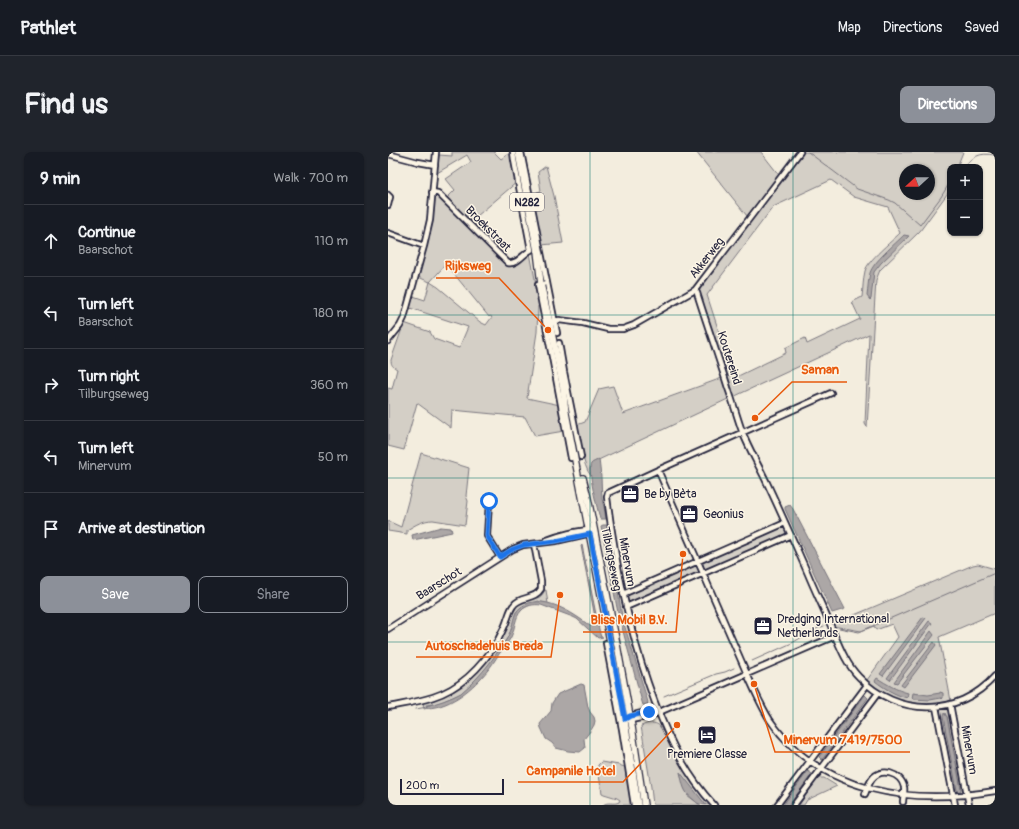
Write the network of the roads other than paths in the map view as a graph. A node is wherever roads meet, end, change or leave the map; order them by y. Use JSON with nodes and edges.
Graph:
{"nodes":[{"id":1,"x":436,"y":152,"type":"edge"},
{"id":2,"x":513,"y":152,"type":"edge"},
{"id":3,"x":518,"y":152,"type":"edge"},
{"id":4,"x":522,"y":152,"type":"edge"},
{"id":5,"x":800,"y":152,"type":"edge"},
{"id":6,"x":388,"y":154,"type":"edge"},
{"id":7,"x":397,"y":154,"type":"edge"},
{"id":8,"x":435,"y":165,"type":"junction"},
{"id":9,"x":432,"y":192,"type":"junction"},
{"id":10,"x":388,"y":195,"type":"edge"},
{"id":11,"x":388,"y":205,"type":"edge"},
{"id":12,"x":388,"y":233,"type":"edge"},
{"id":13,"x":424,"y":246,"type":"junction"},
{"id":14,"x":534,"y":251,"type":"junction"},
{"id":15,"x":543,"y":284,"type":"junction"},
{"id":16,"x":695,"y":290,"type":"junction"},
{"id":17,"x":552,"y":322,"type":"junction"},
{"id":18,"x":557,"y":333,"type":"dead end"},
{"id":19,"x":388,"y":341,"type":"edge"},
{"id":20,"x":559,"y":343,"type":"dead end"},
{"id":21,"x":565,"y":387,"type":"junction"},
{"id":22,"x":831,"y":393,"type":"dead end"},
{"id":23,"x":566,"y":413,"type":"junction"},
{"id":24,"x":743,"y":432,"type":"junction"},
{"id":25,"x":576,"y":459,"type":"junction"},
{"id":26,"x":658,"y":470,"type":"junction"},
{"id":27,"x":489,"y":501,"type":"dead end"},
{"id":28,"x":785,"y":523,"type":"junction"},
{"id":29,"x":591,"y":531,"type":"junction"},
{"id":30,"x":791,"y":535,"type":"junction"},
{"id":31,"x":534,"y":544,"type":"junction"},
{"id":32,"x":500,"y":557,"type":"junction"},
{"id":33,"x":698,"y":561,"type":"junction"},
{"id":34,"x":703,"y":574,"type":"junction"},
{"id":35,"x":623,"y":594,"type":"junction"},
{"id":36,"x":626,"y":607,"type":"junction"},
{"id":37,"x":388,"y":629,"type":"edge"},
{"id":38,"x":835,"y":636,"type":"junction"},
{"id":39,"x":606,"y":643,"type":"dead end"},
{"id":40,"x":747,"y":674,"type":"junction"},
{"id":41,"x":995,"y":676,"type":"edge"},
{"id":42,"x":867,"y":685,"type":"junction"},
{"id":43,"x":878,"y":693,"type":"junction"},
{"id":44,"x":950,"y":704,"type":"junction"},
{"id":45,"x":388,"y":707,"type":"edge"},
{"id":46,"x":936,"y":707,"type":"junction"},
{"id":47,"x":659,"y":712,"type":"junction"},
{"id":48,"x":629,"y":718,"type":"junction"},
{"id":49,"x":809,"y":762,"type":"junction"},
{"id":50,"x":820,"y":771,"type":"junction"},
{"id":51,"x":846,"y":786,"type":"dead end"},
{"id":52,"x":995,"y":791,"type":"edge"},
{"id":53,"x":860,"y":792,"type":"dead end"},
{"id":54,"x":866,"y":794,"type":"junction"},
{"id":55,"x":873,"y":796,"type":"dead end"},
{"id":56,"x":968,"y":799,"type":"junction"},
{"id":57,"x":895,"y":801,"type":"dead end"},
{"id":58,"x":903,"y":802,"type":"junction"},
{"id":59,"x":910,"y":803,"type":"dead end"},
{"id":60,"x":946,"y":803,"type":"dead end"},
{"id":61,"x":954,"y":803,"type":"edge"},
{"id":62,"x":634,"y":805,"type":"edge"},
{"id":63,"x":638,"y":805,"type":"edge"},
{"id":64,"x":644,"y":805,"type":"edge"},
{"id":65,"x":714,"y":805,"type":"edge"},
{"id":66,"x":777,"y":805,"type":"edge"},
{"id":67,"x":794,"y":805,"type":"edge"},
{"id":68,"x":969,"y":805,"type":"edge"}],
"edges":[{"from":1,"to":8,"type":"street"},
{"from":2,"to":14,"type":"street"},
{"from":3,"to":14,"type":"main road","number":"N282"},
{"from":4,"to":17,"type":"street"},
{"from":5,"to":16,"type":"street","name":"Akkerweg"},
{"from":6,"to":7,"type":"street"},
{"from":7,"to":8,"type":"street"},
{"from":8,"to":9,"type":"street"},
{"from":9,"to":13,"type":"street"},
{"from":9,"to":14,"type":"street","name":"Broekstraat"},
{"from":10,"to":11,"type":"street"},
{"from":12,"to":13,"type":"street"},
{"from":13,"to":19,"type":"street"},
{"from":14,"to":15,"type":"main road","number":"N282"},
{"from":15,"to":17,"type":"main road","number":"N282"},
{"from":15,"to":23,"type":"street"},
{"from":16,"to":17,"type":"street","name":"Akkerweg"},
{"from":16,"to":24,"type":"street","name":"Koutereind"},
{"from":17,"to":18,"type":"street"},
{"from":17,"to":21,"type":"main road","number":"N282"},
{"from":20,"to":21,"type":"street"},
{"from":21,"to":23,"type":"main road","number":"N282"},
{"from":21,"to":25,"type":"street"},
{"from":22,"to":24,"type":"street","name":"Minervum"},
{"from":23,"to":25,"type":"main road","number":"N282"},
{"from":24,"to":26,"type":"street","name":"Minervum"},
{"from":24,"to":28,"type":"street"},
{"from":25,"to":29,"type":"main road","name":"Tilburgseweg","number":"N282"},
{"from":26,"to":33,"type":"street"},
{"from":26,"to":35,"type":"street","name":"Minervum"},
{"from":27,"to":32,"type":"street"},
{"from":28,"to":30,"type":"street"},
{"from":28,"to":33,"type":"street","name":"Minervum"},
{"from":29,"to":31,"type":"street","name":"Baarschot"},
{"from":29,"to":48,"type":"main road","name":"Tilburgseweg","number":"N282"},
{"from":30,"to":34,"type":"street","name":"Minervum"},
{"from":30,"to":38,"type":"street"},
{"from":31,"to":32,"type":"street","name":"Baarschot"},
{"from":31,"to":45,"type":"street"},
{"from":32,"to":37,"type":"street","name":"Baarschot"},
{"from":33,"to":34,"type":"street"},
{"from":33,"to":35,"type":"street","name":"Minervum"},
{"from":34,"to":36,"type":"street","name":"Minervum"},
{"from":34,"to":40,"type":"street"},
{"from":35,"to":36,"type":"street","name":"Minervum"},
{"from":36,"to":47,"type":"street","name":"Minervum"},
{"from":38,"to":40,"type":"street"},
{"from":38,"to":42,"type":"street"},
{"from":39,"to":62,"type":"street"},
{"from":40,"to":47,"type":"street"},
{"from":40,"to":49,"type":"street"},
{"from":41,"to":44,"type":"street"},
{"from":42,"to":43,"type":"street"},
{"from":42,"to":49,"type":"street"},
{"from":43,"to":46,"type":"street"},
{"from":43,"to":50,"type":"street"},
{"from":44,"to":46,"type":"street"},
{"from":44,"to":56,"type":"street","name":"Minervum"},
{"from":46,"to":61,"type":"street","name":"Minervum"},
{"from":47,"to":48,"type":"street"},
{"from":47,"to":65,"type":"street","name":"Minervum"},
{"from":48,"to":63,"type":"main road","name":"Tilburgseweg","number":"N282"},
{"from":48,"to":64,"type":"main road","name":"Tilburgseweg","number":"N282"},
{"from":49,"to":50,"type":"street"},
{"from":49,"to":66,"type":"street"},
{"from":50,"to":51,"type":"street"},
{"from":50,"to":67,"type":"street"},
{"from":52,"to":56,"type":"street"},
{"from":53,"to":54,"type":"street"},
{"from":54,"to":55,"type":"street"},
{"from":54,"to":58,"type":"street"},
{"from":56,"to":61,"type":"street"},
{"from":56,"to":68,"type":"street","name":"Minervum"},
{"from":57,"to":58,"type":"street"},
{"from":58,"to":59,"type":"street"},
{"from":60,"to":61,"type":"street"}]}
